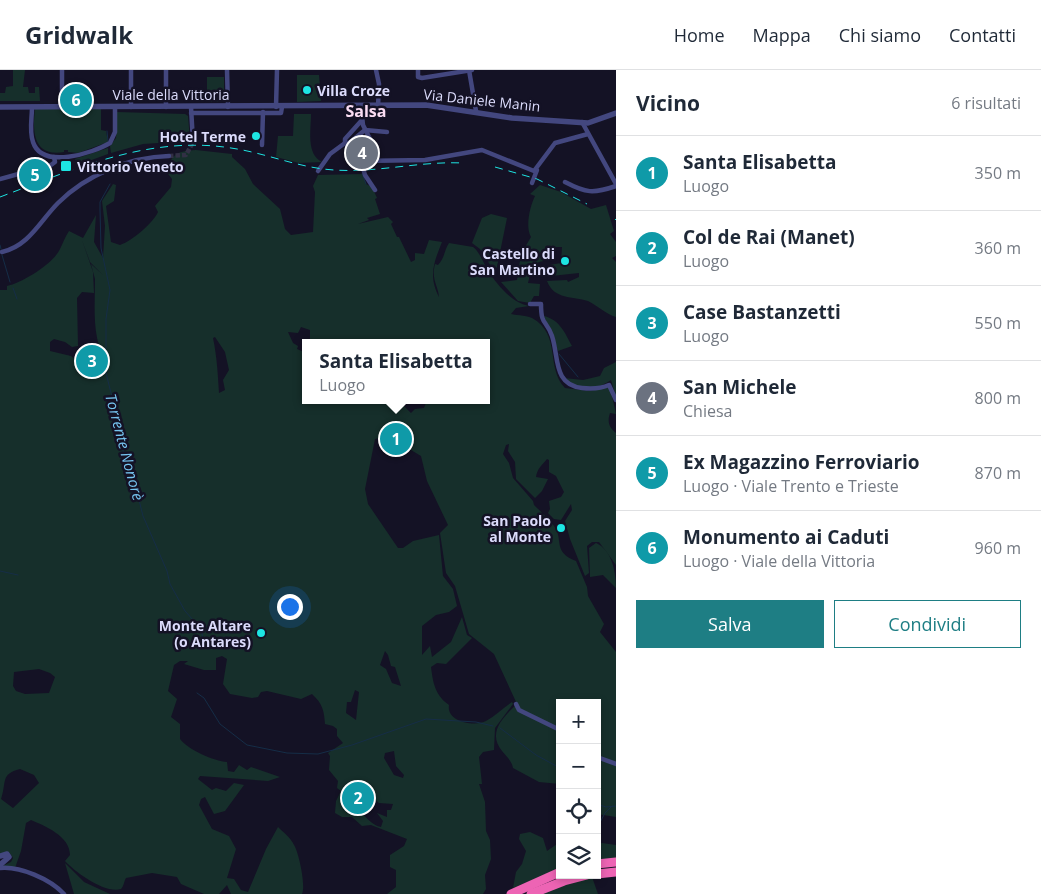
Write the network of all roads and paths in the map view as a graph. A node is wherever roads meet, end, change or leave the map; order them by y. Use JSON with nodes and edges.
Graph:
{"nodes":[{"id":1,"x":62,"y":70,"type":"edge"},
{"id":2,"x":131,"y":70,"type":"edge"},
{"id":3,"x":166,"y":70,"type":"edge"},
{"id":4,"x":227,"y":70,"type":"edge"},
{"id":5,"x":276,"y":70,"type":"edge"},
{"id":6,"x":376,"y":70,"type":"edge"},
{"id":7,"x":418,"y":70,"type":"edge"},
{"id":8,"x":470,"y":70,"type":"edge"},
{"id":9,"x":0,"y":107,"type":"edge"},
{"id":10,"x":32,"y":107,"type":"junction"},
{"id":11,"x":62,"y":107,"type":"junction"},
{"id":12,"x":115,"y":107,"type":"junction"},
{"id":13,"x":131,"y":107,"type":"junction"},
{"id":14,"x":166,"y":107,"type":"junction"},
{"id":15,"x":228,"y":107,"type":"junction"},
{"id":16,"x":361,"y":107,"type":"junction"},
{"id":17,"x":378,"y":107,"type":"junction"},
{"id":18,"x":280,"y":109,"type":"junction"},
{"id":19,"x":191,"y":110,"type":"junction"},
{"id":20,"x":263,"y":110,"type":"junction"},
{"id":21,"x":476,"y":111,"type":"junction"},
{"id":22,"x":616,"y":113,"type":"edge"},
{"id":23,"x":362,"y":120,"type":"junction"},
{"id":24,"x":582,"y":122,"type":"junction"},
{"id":25,"x":365,"y":130,"type":"junction"},
{"id":26,"x":387,"y":132,"type":"dead end"},
{"id":27,"x":588,"y":134,"type":"junction"},
{"id":28,"x":193,"y":142,"type":"dead end"},
{"id":29,"x":345,"y":143,"type":"junction"},
{"id":30,"x":262,"y":145,"type":"dead end"},
{"id":31,"x":168,"y":156,"type":"tunnel mouth"},
{"id":32,"x":54,"y":157,"type":"junction"},
{"id":33,"x":371,"y":159,"type":"junction"},
{"id":34,"x":539,"y":164,"type":"junction"},
{"id":35,"x":318,"y":171,"type":"dead end"},
{"id":36,"x":0,"y":179,"type":"edge"},
{"id":37,"x":565,"y":182,"type":"dead end"},
{"id":38,"x":532,"y":183,"type":"dead end"},
{"id":39,"x":616,"y":185,"type":"edge"},
{"id":40,"x":375,"y":190,"type":"dead end"},
{"id":41,"x":2,"y":252,"type":"dead end"},
{"id":42,"x":530,"y":304,"type":"dead end"},
{"id":43,"x":616,"y":400,"type":"edge"},
{"id":44,"x":516,"y":704,"type":"dead end"},
{"id":45,"x":556,"y":728,"type":"edge"},
{"id":46,"x":601,"y":758,"type":"edge"},
{"id":47,"x":616,"y":764,"type":"edge"},
{"id":48,"x":0,"y":856,"type":"edge"},
{"id":49,"x":616,"y":862,"type":"edge"},
{"id":50,"x":601,"y":864,"type":"edge"},
{"id":51,"x":0,"y":866,"type":"edge"},
{"id":52,"x":616,"y":872,"type":"edge"},
{"id":53,"x":556,"y":874,"type":"edge"},
{"id":54,"x":601,"y":874,"type":"edge"},
{"id":55,"x":572,"y":879,"type":"edge"},
{"id":56,"x":64,"y":894,"type":"edge"},
{"id":57,"x":511,"y":894,"type":"edge"},
{"id":58,"x":531,"y":894,"type":"edge"}],
"edges":[{"from":1,"to":11,"type":"street"},
{"from":2,"to":13,"type":"street"},
{"from":3,"to":14,"type":"street"},
{"from":4,"to":15,"type":"street"},
{"from":5,"to":18,"type":"street"},
{"from":6,"to":17,"type":"street"},
{"from":7,"to":8,"type":"street"},
{"from":8,"to":21,"type":"street"},
{"from":9,"to":10,"type":"street","name":"Viale della Vittoria"},
{"from":10,"to":11,"type":"street","name":"Viale della Vittoria"},
{"from":10,"to":32,"type":"street"},
{"from":11,"to":12,"type":"street","name":"Viale della Vittoria"},
{"from":12,"to":13,"type":"street","name":"Viale della Vittoria"},
{"from":12,"to":32,"type":"street"},
{"from":13,"to":14,"type":"street","name":"Viale della Vittoria"},
{"from":14,"to":19,"type":"street","name":"Viale della Vittoria"},
{"from":15,"to":19,"type":"street","name":"Viale della Vittoria"},
{"from":15,"to":20,"type":"street","name":"Viale della Vittoria"},
{"from":16,"to":17,"type":"street","name":"Viale della Vittoria"},
{"from":16,"to":18,"type":"street","name":"Viale della Vittoria"},
{"from":16,"to":23,"type":"street"},
{"from":17,"to":21,"type":"street","name":"Via Daniele Manin"},
{"from":18,"to":20,"type":"street","name":"Viale della Vittoria"},
{"from":19,"to":20,"type":"street","name":"Viale della Vittoria"},
{"from":19,"to":28,"type":"street"},
{"from":20,"to":30,"type":"street"},
{"from":21,"to":24,"type":"street","name":"Via Daniele Manin"},
{"from":22,"to":24,"type":"street","name":"Via Daniele Manin"},
{"from":23,"to":25,"type":"street"},
{"from":23,"to":29,"type":"street"},
{"from":24,"to":27,"type":"street"},
{"from":25,"to":26,"type":"street"},
{"from":25,"to":29,"type":"street"},
{"from":25,"to":33,"type":"street"},
{"from":27,"to":34,"type":"street"},
{"from":27,"to":39,"type":"street"},
{"from":29,"to":35,"type":"street"},
{"from":31,"to":41,"type":"street"},
{"from":32,"to":36,"type":"street"},
{"from":33,"to":34,"type":"street"},
{"from":33,"to":40,"type":"street"},
{"from":34,"to":38,"type":"street"},
{"from":37,"to":39,"type":"street"},
{"from":42,"to":43,"type":"street"},
{"from":44,"to":45,"type":"street"},
{"from":46,"to":47,"type":"street"},
{"from":48,"to":51,"type":"street"},
{"from":49,"to":50,"type":"highway"},
{"from":51,"to":56,"type":"street"},
{"from":52,"to":54,"type":"highway"},
{"from":53,"to":57,"type":"highway"},
{"from":55,"to":58,"type":"highway"}]}
